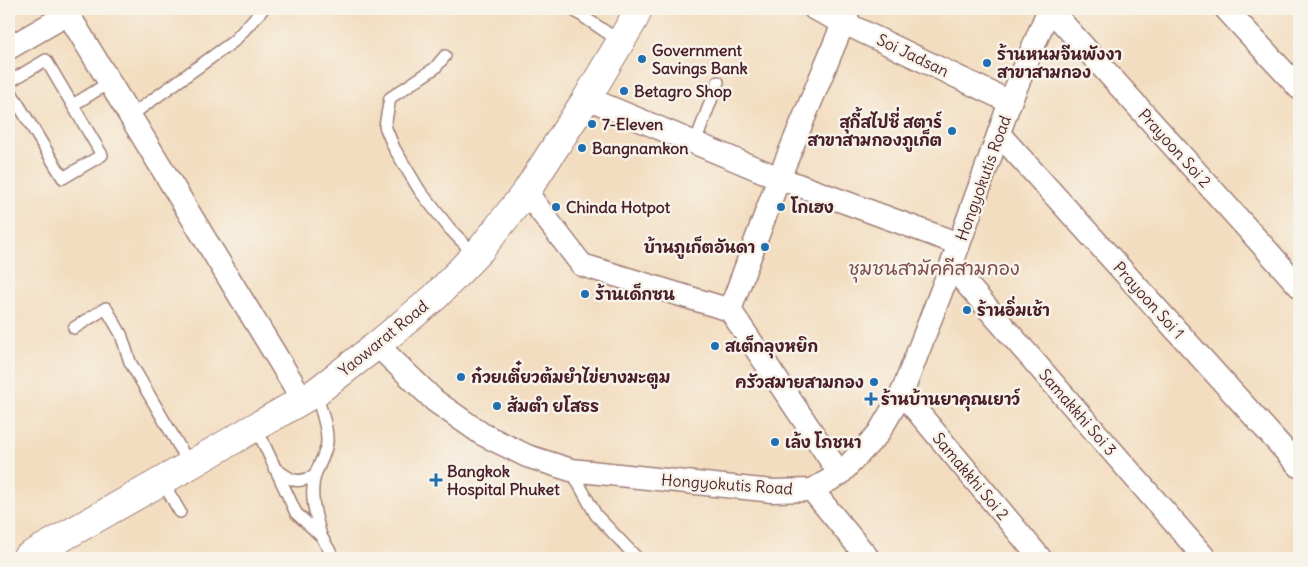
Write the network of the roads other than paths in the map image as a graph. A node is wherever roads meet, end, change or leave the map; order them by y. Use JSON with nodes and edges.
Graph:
{"nodes":[{"id":1,"x":263,"y":9,"type":"edge"},
{"id":2,"x":572,"y":9,"type":"edge"},
{"id":3,"x":638,"y":9,"type":"edge"},
{"id":4,"x":815,"y":9,"type":"edge"},
{"id":5,"x":1050,"y":9,"type":"edge"},
{"id":6,"x":1226,"y":9,"type":"edge"},
{"id":7,"x":67,"y":11,"type":"edge"},
{"id":8,"x":846,"y":15,"type":"edge"},
{"id":9,"x":621,"y":42,"type":"junction"},
{"id":10,"x":9,"y":48,"type":"edge"},
{"id":11,"x":445,"y":56,"type":"dead end"},
{"id":12,"x":9,"y":82,"type":"edge"},
{"id":13,"x":110,"y":82,"type":"junction"},
{"id":14,"x":718,"y":82,"type":"dead end"},
{"id":15,"x":9,"y":88,"type":"edge"},
{"id":16,"x":1299,"y":88,"type":"edge"},
{"id":17,"x":587,"y":98,"type":"junction"},
{"id":18,"x":1010,"y":102,"type":"junction"},
{"id":19,"x":73,"y":105,"type":"junction"},
{"id":20,"x":130,"y":116,"type":"junction"},
{"id":21,"x":999,"y":134,"type":"junction"},
{"id":22,"x":695,"y":143,"type":"junction"},
{"id":23,"x":779,"y":178,"type":"junction"},
{"id":24,"x":526,"y":192,"type":"junction"},
{"id":25,"x":959,"y":244,"type":"junction"},
{"id":26,"x":475,"y":255,"type":"junction"},
{"id":27,"x":951,"y":266,"type":"junction"},
{"id":28,"x":1299,"y":286,"type":"edge"},
{"id":29,"x":730,"y":310,"type":"junction"},
{"id":30,"x":74,"y":328,"type":"dead end"},
{"id":31,"x":377,"y":346,"type":"junction"},
{"id":32,"x":902,"y":394,"type":"junction"},
{"id":33,"x":309,"y":396,"type":"junction"},
{"id":34,"x":256,"y":427,"type":"junction"},
{"id":35,"x":190,"y":465,"type":"junction"},
{"id":36,"x":1299,"y":466,"type":"edge"},
{"id":37,"x":274,"y":468,"type":"junction"},
{"id":38,"x":572,"y":470,"type":"junction"},
{"id":39,"x":840,"y":474,"type":"junction"},
{"id":40,"x":315,"y":476,"type":"junction"},
{"id":41,"x":162,"y":481,"type":"junction"},
{"id":42,"x":812,"y":490,"type":"junction"},
{"id":43,"x":180,"y":512,"type":"dead end"},
{"id":44,"x":844,"y":529,"type":"junction"},
{"id":45,"x":321,"y":536,"type":"junction"},
{"id":46,"x":26,"y":558,"type":"edge"},
{"id":47,"x":334,"y":558,"type":"edge"},
{"id":48,"x":637,"y":558,"type":"edge"},
{"id":49,"x":855,"y":558,"type":"edge"},
{"id":50,"x":868,"y":558,"type":"edge"},
{"id":51,"x":1040,"y":558,"type":"edge"},
{"id":52,"x":1205,"y":558,"type":"edge"}],
"edges":[{"from":1,"to":20,"type":"lane"},
{"from":2,"to":9,"type":"lane"},
{"from":3,"to":9,"type":"main road","name":"Yaowarat Road"},
{"from":4,"to":8,"type":"street","name":"Soi Jadsan"},
{"from":5,"to":18,"type":"street","name":"Hongyokutis Road"},
{"from":5,"to":28,"type":"street","name":"Prayoon Soi 2"},
{"from":6,"to":16,"type":"street"},
{"from":7,"to":10,"type":"street"},
{"from":7,"to":13,"type":"street"},
{"from":8,"to":18,"type":"street","name":"Soi Jadsan"},
{"from":8,"to":23,"type":"street"},
{"from":9,"to":17,"type":"main road","name":"Yaowarat Road"},
{"from":11,"to":26,"type":"lane"},
{"from":12,"to":19,"type":"lane"},
{"from":13,"to":19,"type":"lane"},
{"from":13,"to":20,"type":"street"},
{"from":14,"to":22,"type":"lane"},
{"from":15,"to":19,"type":"lane"},
{"from":17,"to":22,"type":"street"},
{"from":17,"to":24,"type":"main road","name":"Yaowarat Road"},
{"from":18,"to":21,"type":"street","name":"Hongyokutis Road"},
{"from":20,"to":33,"type":"street"},
{"from":21,"to":25,"type":"street","name":"Hongyokutis Road"},
{"from":21,"to":36,"type":"street","name":"Prayoon Soi 1"},
{"from":22,"to":23,"type":"street"},
{"from":23,"to":25,"type":"street"},
{"from":23,"to":29,"type":"street"},
{"from":24,"to":26,"type":"main road","name":"Yaowarat Road"},
{"from":24,"to":29,"type":"street"},
{"from":25,"to":27,"type":"street","name":"Hongyokutis Road"},
{"from":26,"to":31,"type":"main road","name":"Yaowarat Road"},
{"from":27,"to":32,"type":"street","name":"Hongyokutis Road"},
{"from":27,"to":52,"type":"street","name":"Samakkhi Soi 3"},
{"from":29,"to":39,"type":"street"},
{"from":30,"to":35,"type":"lane"},
{"from":31,"to":33,"type":"main road","name":"Yaowarat Road"},
{"from":31,"to":38,"type":"street","name":"Hongyokutis Road"},
{"from":32,"to":39,"type":"street","name":"Hongyokutis Road"},
{"from":32,"to":51,"type":"street","name":"Samakkhi Soi 2"},
{"from":33,"to":34,"type":"main road","name":"Yaowarat Road"},
{"from":33,"to":40,"type":"lane"},
{"from":34,"to":35,"type":"main road","name":"Yaowarat Road"},
{"from":34,"to":37,"type":"lane"},
{"from":35,"to":41,"type":"main road","name":"Yaowarat Road"},
{"from":37,"to":40,"type":"lane"},
{"from":37,"to":45,"type":"lane"},
{"from":38,"to":42,"type":"street","name":"Hongyokutis Road"},
{"from":38,"to":48,"type":"lane"},
{"from":39,"to":42,"type":"street","name":"Hongyokutis Road"},
{"from":40,"to":45,"type":"lane"},
{"from":41,"to":43,"type":"lane"},
{"from":41,"to":46,"type":"main road","name":"Yaowarat Road"},
{"from":42,"to":44,"type":"street"},
{"from":44,"to":49,"type":"street"},
{"from":44,"to":50,"type":"street"},
{"from":45,"to":47,"type":"lane"}]}
